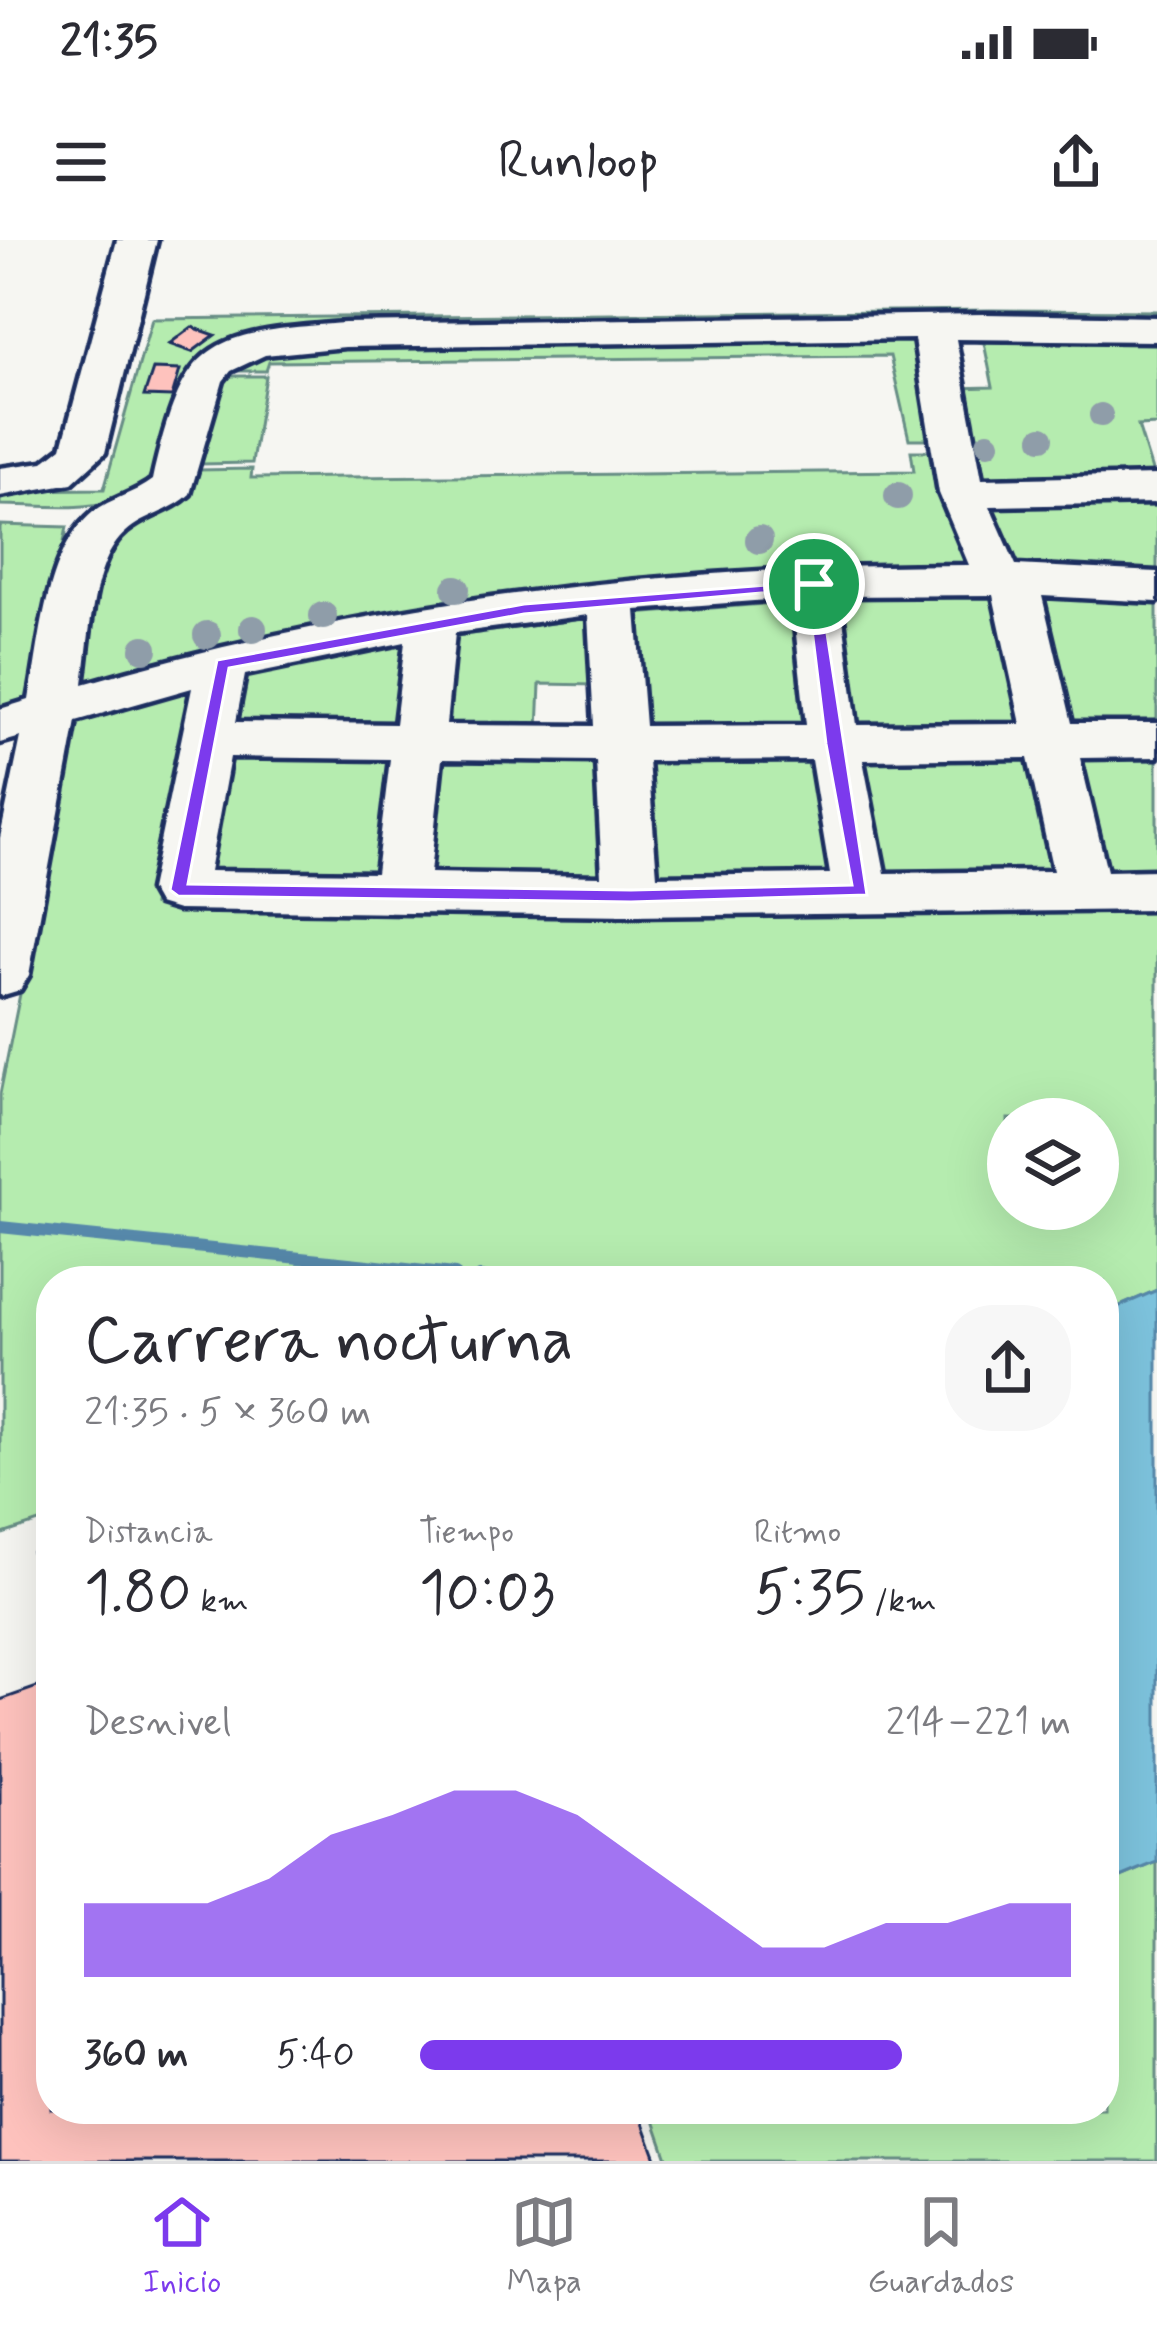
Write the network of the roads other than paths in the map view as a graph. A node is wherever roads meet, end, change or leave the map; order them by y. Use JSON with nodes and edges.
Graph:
{"nodes":[{"id":1,"x":137,"y":240,"type":"edge"},
{"id":2,"x":933,"y":326,"type":"junction"},
{"id":3,"x":1157,"y":329,"type":"edge"},
{"id":4,"x":0,"y":482,"type":"edge"},
{"id":5,"x":1157,"y":490,"type":"edge"},
{"id":6,"x":962,"y":494,"type":"junction"},
{"id":7,"x":0,"y":516,"type":"edge"},
{"id":8,"x":114,"y":518,"type":"junction"},
{"id":9,"x":1006,"y":580,"type":"junction"},
{"id":10,"x":814,"y":584,"type":"junction"},
{"id":11,"x":1157,"y":587,"type":"edge"},
{"id":12,"x":610,"y":600,"type":"junction"},
{"id":13,"x":433,"y":623,"type":"junction"},
{"id":14,"x":222,"y":664,"type":"junction"},
{"id":15,"x":57,"y":708,"type":"junction"},
{"id":16,"x":0,"y":726,"type":"edge"},
{"id":17,"x":210,"y":740,"type":"junction"},
{"id":18,"x":1157,"y":740,"type":"edge"},
{"id":19,"x":415,"y":741,"type":"junction"},
{"id":20,"x":1052,"y":742,"type":"junction"},
{"id":21,"x":621,"y":744,"type":"junction"},
{"id":22,"x":834,"y":744,"type":"junction"},
{"id":23,"x":1084,"y":890,"type":"junction"},
{"id":24,"x":1157,"y":890,"type":"edge"},
{"id":25,"x":400,"y":891,"type":"junction"},
{"id":26,"x":861,"y":891,"type":"junction"},
{"id":27,"x":631,"y":896,"type":"junction"},
{"id":28,"x":0,"y":975,"type":"edge"}],
"edges":[{"from":1,"to":4,"type":"street"},
{"from":2,"to":3,"type":"street"},
{"from":2,"to":6,"type":"street"},
{"from":2,"to":8,"type":"street"},
{"from":5,"to":6,"type":"street"},
{"from":6,"to":9,"type":"street"},
{"from":7,"to":8,"type":"street"},
{"from":8,"to":15,"type":"street"},
{"from":9,"to":10,"type":"street"},
{"from":9,"to":11,"type":"street"},
{"from":9,"to":20,"type":"street"},
{"from":10,"to":12,"type":"street"},
{"from":10,"to":22,"type":"street"},
{"from":12,"to":13,"type":"street"},
{"from":12,"to":21,"type":"street"},
{"from":13,"to":14,"type":"street"},
{"from":13,"to":19,"type":"street"},
{"from":14,"to":15,"type":"street"},
{"from":14,"to":17,"type":"street"},
{"from":15,"to":16,"type":"street"},
{"from":15,"to":28,"type":"street"},
{"from":17,"to":19,"type":"street"},
{"from":17,"to":25,"type":"street"},
{"from":18,"to":20,"type":"street"},
{"from":19,"to":21,"type":"street"},
{"from":19,"to":25,"type":"street"},
{"from":20,"to":22,"type":"street"},
{"from":20,"to":23,"type":"street"},
{"from":21,"to":22,"type":"street"},
{"from":21,"to":27,"type":"street"},
{"from":22,"to":26,"type":"street"},
{"from":23,"to":24,"type":"street"},
{"from":23,"to":26,"type":"street"},
{"from":25,"to":27,"type":"street"},
{"from":26,"to":27,"type":"street"}]}
